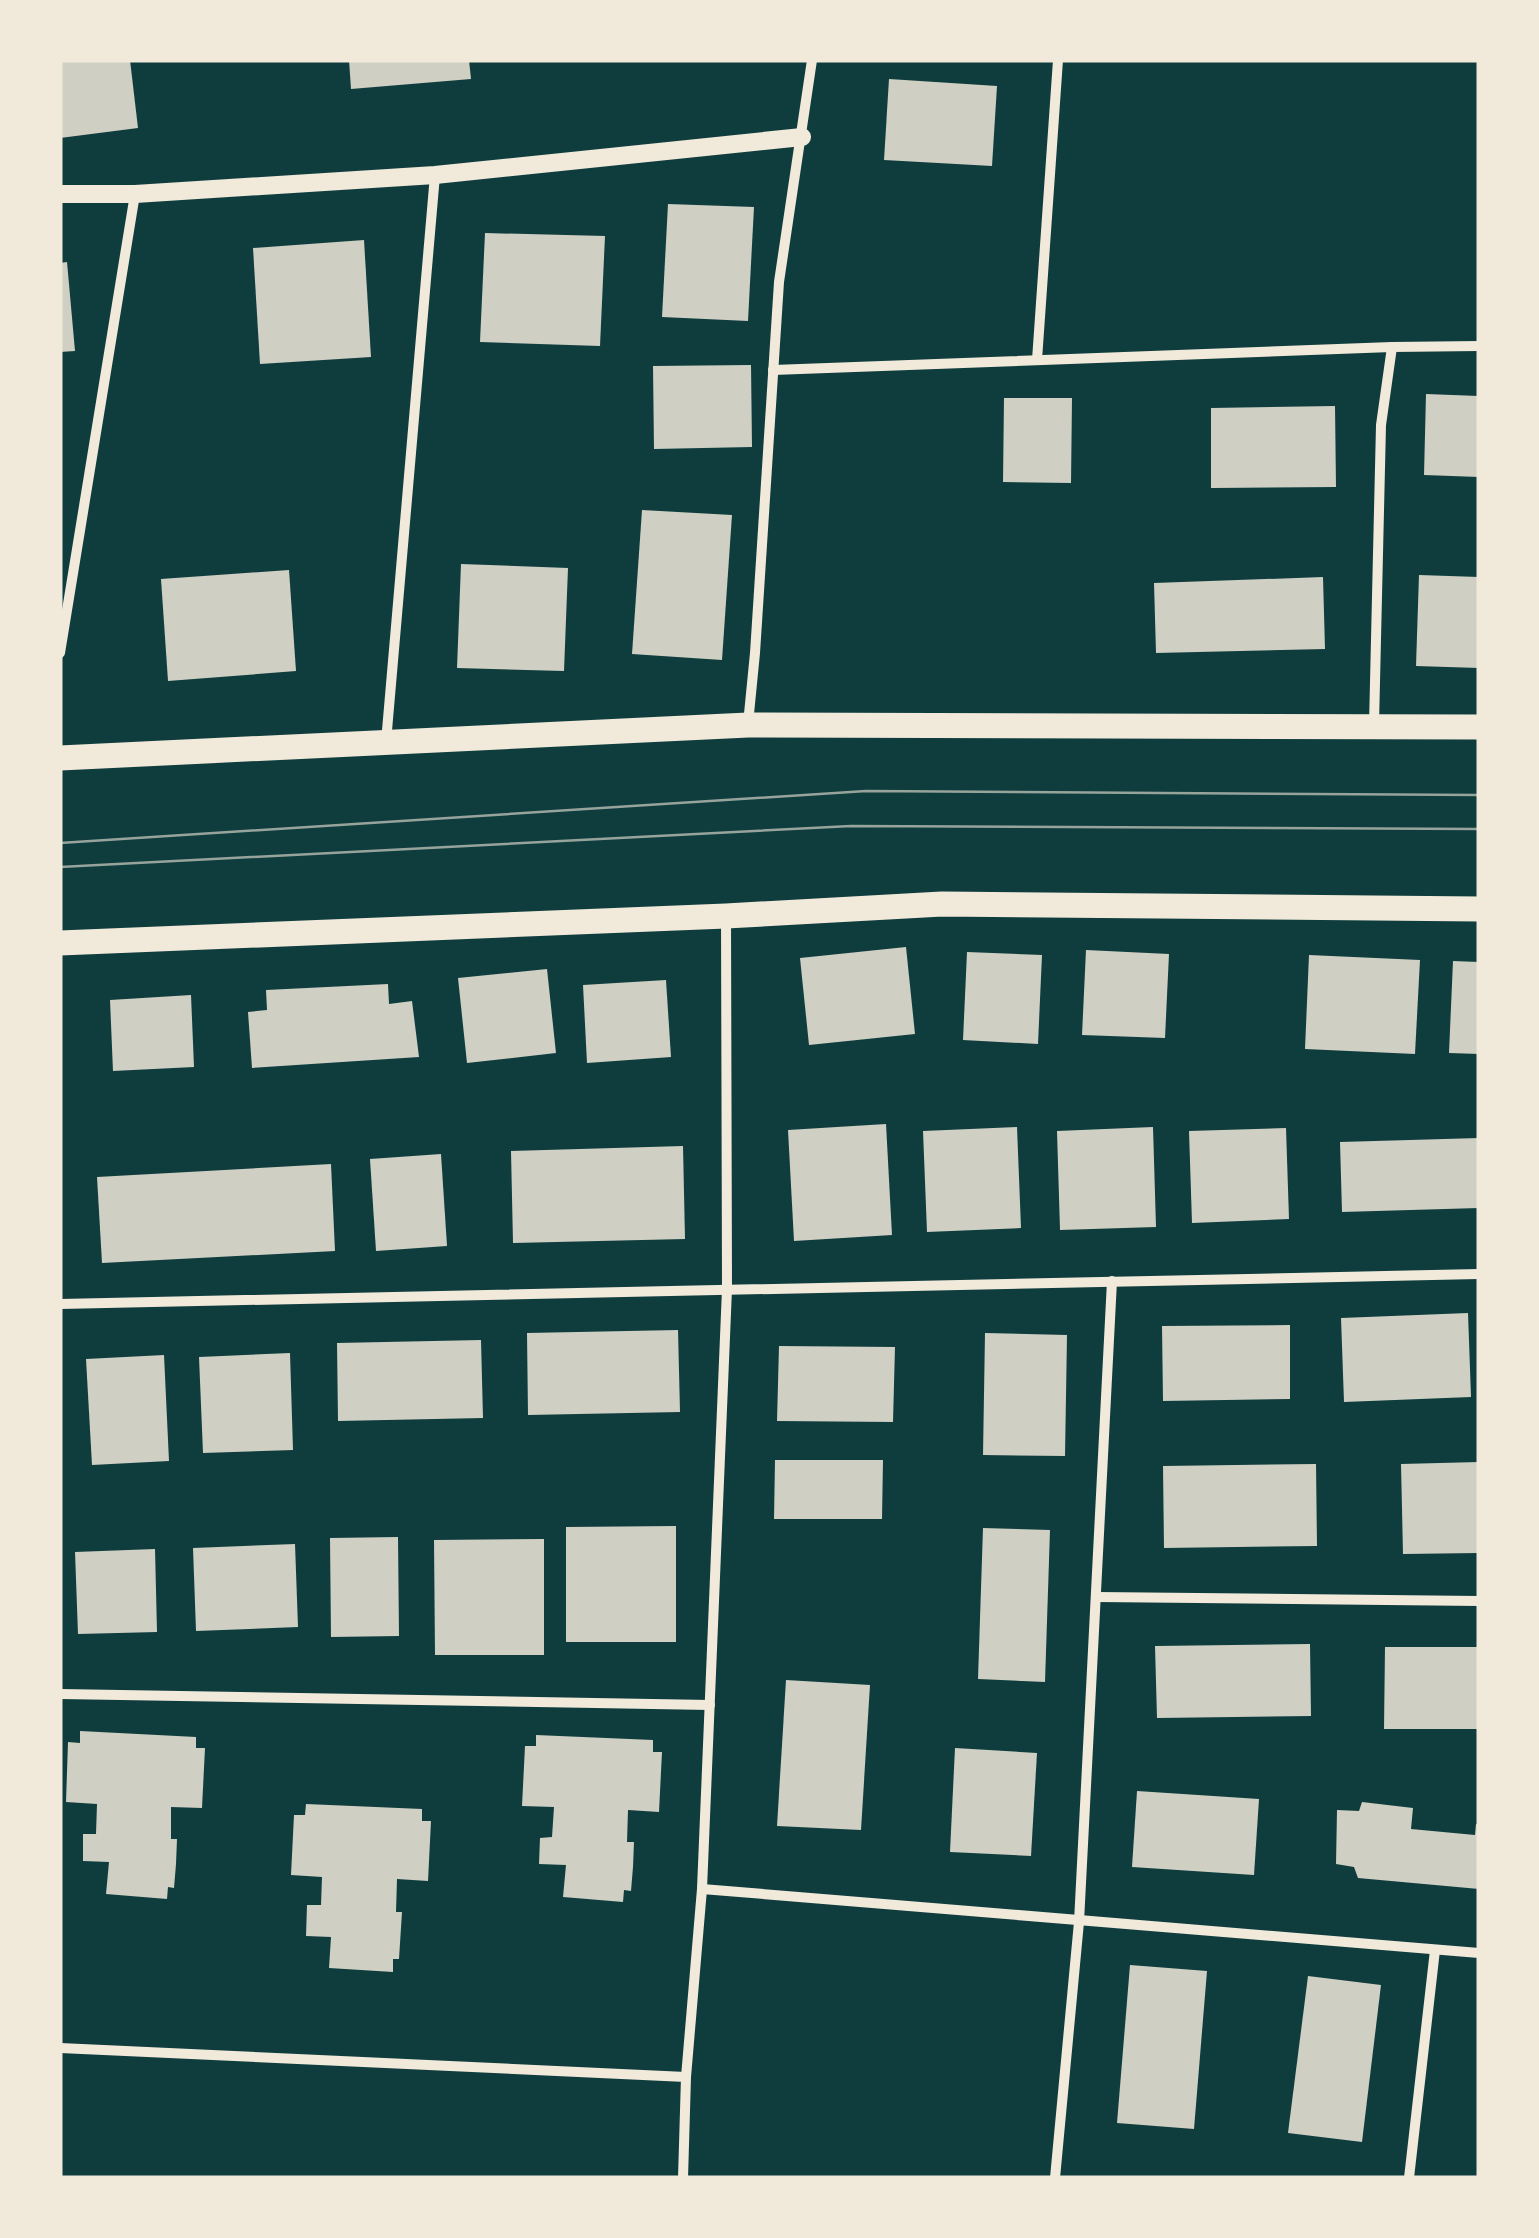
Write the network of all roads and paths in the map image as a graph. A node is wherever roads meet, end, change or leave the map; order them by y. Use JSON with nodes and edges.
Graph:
{"nodes":[{"id":1,"x":812,"y":60,"type":"edge"},
{"id":2,"x":1058,"y":60,"type":"edge"},
{"id":3,"x":802,"y":137,"type":"junction"},
{"id":4,"x":435,"y":175,"type":"junction"},
{"id":5,"x":60,"y":194,"type":"edge"},
{"id":6,"x":135,"y":194,"type":"junction"},
{"id":7,"x":1479,"y":346,"type":"edge"},
{"id":8,"x":1392,"y":347,"type":"junction"},
{"id":9,"x":1036,"y":360,"type":"junction"},
{"id":10,"x":773,"y":370,"type":"junction"},
{"id":11,"x":60,"y":653,"type":"edge"},
{"id":12,"x":748,"y":725,"type":"junction"},
{"id":13,"x":1374,"y":726,"type":"junction"},
{"id":14,"x":1479,"y":726,"type":"edge"},
{"id":15,"x":386,"y":743,"type":"junction"},
{"id":16,"x":60,"y":758,"type":"edge"},
{"id":17,"x":1479,"y":909,"type":"edge"},
{"id":18,"x":726,"y":916,"type":"junction"},
{"id":19,"x":60,"y":943,"type":"edge"},
{"id":20,"x":1479,"y":1274,"type":"edge"},
{"id":21,"x":1112,"y":1281,"type":"junction"},
{"id":22,"x":728,"y":1290,"type":"junction"},
{"id":23,"x":60,"y":1304,"type":"edge"},
{"id":24,"x":1097,"y":1597,"type":"junction"},
{"id":25,"x":1479,"y":1601,"type":"edge"},
{"id":26,"x":60,"y":1694,"type":"edge"},
{"id":27,"x":710,"y":1705,"type":"junction"},
{"id":28,"x":702,"y":1889,"type":"junction"},
{"id":29,"x":1079,"y":1922,"type":"junction"},
{"id":30,"x":1436,"y":1950,"type":"junction"},
{"id":31,"x":1479,"y":1954,"type":"edge"},
{"id":32,"x":60,"y":2048,"type":"edge"},
{"id":33,"x":686,"y":2077,"type":"junction"},
{"id":34,"x":682,"y":2178,"type":"edge"},
{"id":35,"x":1055,"y":2178,"type":"edge"},
{"id":36,"x":1410,"y":2178,"type":"edge"}],
"edges":[{"from":1,"to":3,"type":"street"},
{"from":2,"to":9,"type":"street"},
{"from":3,"to":4,"type":"street"},
{"from":3,"to":10,"type":"street"},
{"from":4,"to":6,"type":"street"},
{"from":4,"to":15,"type":"street"},
{"from":5,"to":6,"type":"street"},
{"from":6,"to":11,"type":"street"},
{"from":7,"to":8,"type":"street"},
{"from":8,"to":9,"type":"street"},
{"from":8,"to":13,"type":"street"},
{"from":9,"to":10,"type":"street"},
{"from":10,"to":12,"type":"street"},
{"from":12,"to":13,"type":"main road"},
{"from":12,"to":15,"type":"main road"},
{"from":13,"to":14,"type":"main road"},
{"from":15,"to":16,"type":"main road"},
{"from":17,"to":18,"type":"main road"},
{"from":18,"to":19,"type":"main road"},
{"from":18,"to":22,"type":"street"},
{"from":20,"to":21,"type":"street"},
{"from":21,"to":22,"type":"street"},
{"from":21,"to":24,"type":"street"},
{"from":22,"to":23,"type":"street"},
{"from":22,"to":27,"type":"street"},
{"from":24,"to":25,"type":"street"},
{"from":24,"to":29,"type":"street"},
{"from":26,"to":27,"type":"street"},
{"from":27,"to":28,"type":"street"},
{"from":28,"to":29,"type":"street"},
{"from":28,"to":33,"type":"street"},
{"from":29,"to":30,"type":"street"},
{"from":29,"to":35,"type":"street"},
{"from":30,"to":31,"type":"street"},
{"from":30,"to":36,"type":"street"},
{"from":32,"to":33,"type":"street"},
{"from":33,"to":34,"type":"street"}]}
